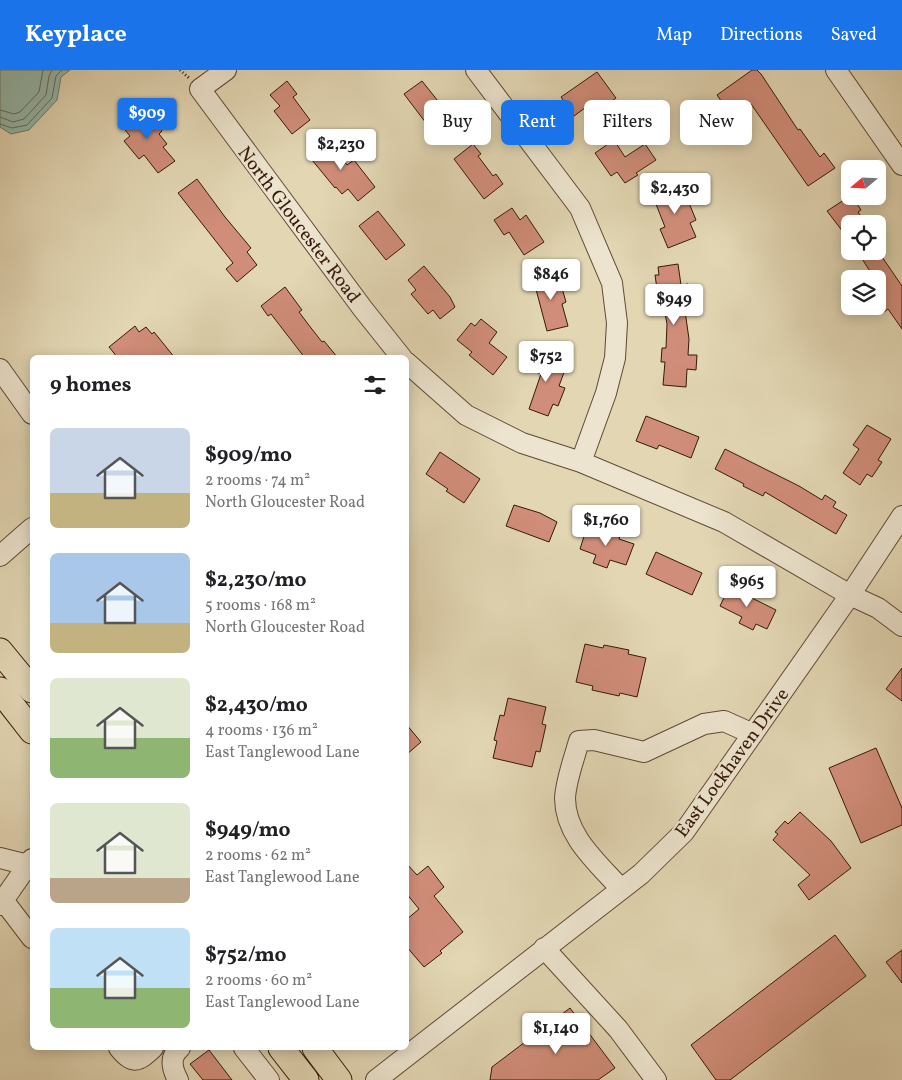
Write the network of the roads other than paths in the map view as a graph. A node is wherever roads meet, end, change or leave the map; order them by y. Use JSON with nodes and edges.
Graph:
{"nodes":[{"id":1,"x":226,"y":70,"type":"edge"},
{"id":2,"x":476,"y":70,"type":"edge"},
{"id":3,"x":836,"y":70,"type":"edge"},
{"id":4,"x":902,"y":165,"type":"edge"},
{"id":5,"x":400,"y":355,"type":"edge"},
{"id":6,"x":409,"y":365,"type":"edge"},
{"id":7,"x":0,"y":369,"type":"edge"},
{"id":8,"x":30,"y":411,"type":"edge"},
{"id":9,"x":581,"y":462,"type":"junction"},
{"id":10,"x":902,"y":516,"type":"edge"},
{"id":11,"x":30,"y":530,"type":"edge"},
{"id":12,"x":0,"y":556,"type":"edge"},
{"id":13,"x":850,"y":595,"type":"junction"},
{"id":14,"x":902,"y":626,"type":"edge"},
{"id":15,"x":0,"y":651,"type":"edge"},
{"id":16,"x":30,"y":688,"type":"edge"},
{"id":17,"x":0,"y":690,"type":"edge"},
{"id":18,"x":30,"y":728,"type":"edge"},
{"id":19,"x":753,"y":734,"type":"junction"},
{"id":20,"x":0,"y":858,"type":"edge"},
{"id":21,"x":30,"y":862,"type":"edge"},
{"id":22,"x":621,"y":889,"type":"junction"},
{"id":23,"x":2,"y":902,"type":"edge"},
{"id":24,"x":30,"y":936,"type":"edge"},
{"id":25,"x":544,"y":948,"type":"junction"},
{"id":26,"x":121,"y":1050,"type":"edge"},
{"id":27,"x":151,"y":1050,"type":"edge"},
{"id":28,"x":246,"y":1050,"type":"edge"},
{"id":29,"x":283,"y":1050,"type":"edge"},
{"id":30,"x":316,"y":1050,"type":"edge"},
{"id":31,"x":176,"y":1053,"type":"edge"},
{"id":32,"x":650,"y":1078,"type":"edge"},
{"id":33,"x":178,"y":1080,"type":"edge"},
{"id":34,"x":192,"y":1080,"type":"edge"},
{"id":35,"x":269,"y":1080,"type":"edge"},
{"id":36,"x":306,"y":1080,"type":"edge"},
{"id":37,"x":339,"y":1080,"type":"edge"},
{"id":38,"x":376,"y":1080,"type":"edge"}],
"edges":[{"from":1,"to":5,"type":"street","name":"North Gloucester Road"},
{"from":2,"to":9,"type":"street"},
{"from":3,"to":4,"type":"street"},
{"from":6,"to":9,"type":"street"},
{"from":7,"to":8,"type":"street"},
{"from":9,"to":13,"type":"street"},
{"from":10,"to":13,"type":"street","name":"East Lockhaven Drive"},
{"from":11,"to":12,"type":"street"},
{"from":13,"to":14,"type":"street"},
{"from":13,"to":19,"type":"street","name":"East Lockhaven Drive"},
{"from":15,"to":16,"type":"main road"},
{"from":17,"to":18,"type":"main road"},
{"from":19,"to":22,"type":"street","name":"East Lockhaven Drive"},
{"from":19,"to":22,"type":"street"},
{"from":20,"to":21,"type":"street"},
{"from":21,"to":23,"type":"street"},
{"from":22,"to":25,"type":"street","name":"East Lockhaven Drive"},
{"from":23,"to":24,"type":"street"},
{"from":25,"to":32,"type":"street"},
{"from":25,"to":38,"type":"street","name":"East Lockhaven Drive"},
{"from":26,"to":27,"type":"street"},
{"from":28,"to":35,"type":"street"},
{"from":29,"to":36,"type":"main road"},
{"from":30,"to":37,"type":"main road"},
{"from":31,"to":33,"type":"street"},
{"from":31,"to":34,"type":"street"}]}
